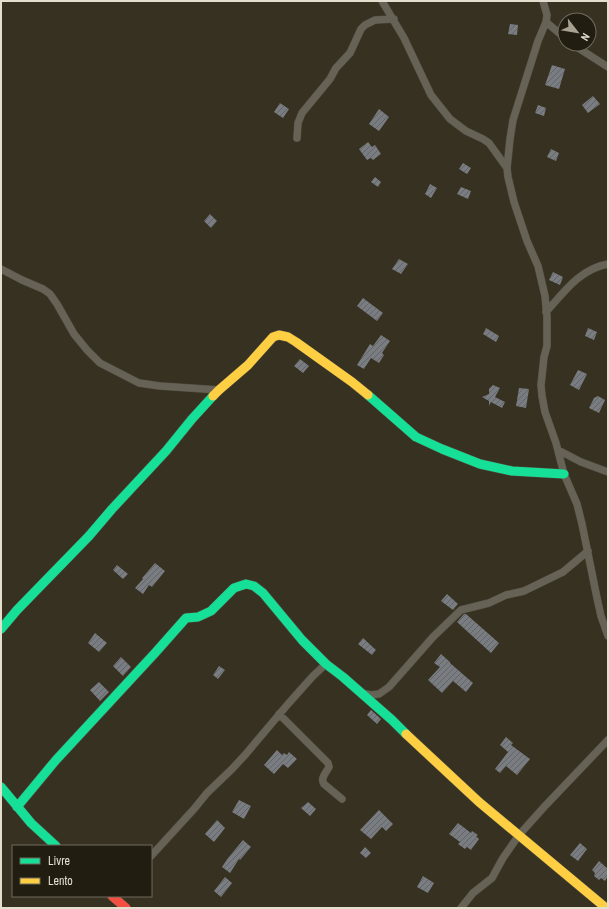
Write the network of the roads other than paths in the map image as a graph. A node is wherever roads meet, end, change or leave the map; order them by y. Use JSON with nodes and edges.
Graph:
{"nodes":[{"id":1,"x":382,"y":1,"type":"edge"},
{"id":2,"x":543,"y":1,"type":"edge"},
{"id":3,"x":394,"y":19,"type":"junction"},
{"id":4,"x":546,"y":22,"type":"junction"},
{"id":5,"x":557,"y":31,"type":"edge"},
{"id":6,"x":585,"y":52,"type":"edge"},
{"id":7,"x":608,"y":67,"type":"edge"},
{"id":8,"x":297,"y":138,"type":"dead end"},
{"id":9,"x":508,"y":168,"type":"junction"},
{"id":10,"x":608,"y":264,"type":"edge"},
{"id":11,"x":1,"y":270,"type":"edge"},
{"id":12,"x":546,"y":312,"type":"junction"},
{"id":13,"x":219,"y":390,"type":"junction"},
{"id":14,"x":558,"y":450,"type":"junction"},
{"id":15,"x":608,"y":472,"type":"edge"},
{"id":16,"x":564,"y":474,"type":"junction"},
{"id":17,"x":588,"y":551,"type":"junction"},
{"id":18,"x":1,"y":629,"type":"edge"},
{"id":19,"x":608,"y":636,"type":"edge"},
{"id":20,"x":326,"y":664,"type":"junction"},
{"id":21,"x":361,"y":692,"type":"junction"},
{"id":22,"x":279,"y":714,"type":"junction"},
{"id":23,"x":608,"y":740,"type":"edge"},
{"id":24,"x":1,"y":787,"type":"edge"},
{"id":25,"x":342,"y":799,"type":"dead end"},
{"id":26,"x":18,"y":807,"type":"junction"},
{"id":27,"x":520,"y":835,"type":"junction"},
{"id":28,"x":55,"y":845,"type":"edge"},
{"id":29,"x":152,"y":855,"type":"edge"},
{"id":30,"x":118,"y":898,"type":"edge"},
{"id":31,"x":126,"y":908,"type":"edge"},
{"id":32,"x":461,"y":908,"type":"edge"},
{"id":33,"x":606,"y":908,"type":"edge"}],
"edges":[{"from":1,"to":3,"type":"street"},
{"from":2,"to":4,"type":"street"},
{"from":3,"to":8,"type":"street"},
{"from":3,"to":9,"type":"street"},
{"from":4,"to":5,"type":"street"},
{"from":4,"to":9,"type":"street"},
{"from":6,"to":7,"type":"street"},
{"from":9,"to":12,"type":"street"},
{"from":10,"to":12,"type":"street"},
{"from":11,"to":13,"type":"street"},
{"from":12,"to":14,"type":"street"},
{"from":13,"to":16,"type":"street"},
{"from":13,"to":18,"type":"street"},
{"from":14,"to":15,"type":"street"},
{"from":14,"to":16,"type":"street"},
{"from":16,"to":17,"type":"street"},
{"from":17,"to":19,"type":"street"},
{"from":17,"to":21,"type":"street"},
{"from":20,"to":21,"type":"street"},
{"from":20,"to":22,"type":"street"},
{"from":20,"to":26,"type":"street"},
{"from":21,"to":27,"type":"street"},
{"from":22,"to":25,"type":"street"},
{"from":22,"to":29,"type":"street"},
{"from":23,"to":27,"type":"street"},
{"from":24,"to":26,"type":"street"},
{"from":26,"to":28,"type":"street"},
{"from":27,"to":32,"type":"street"},
{"from":27,"to":33,"type":"street"},
{"from":30,"to":31,"type":"street"}]}
